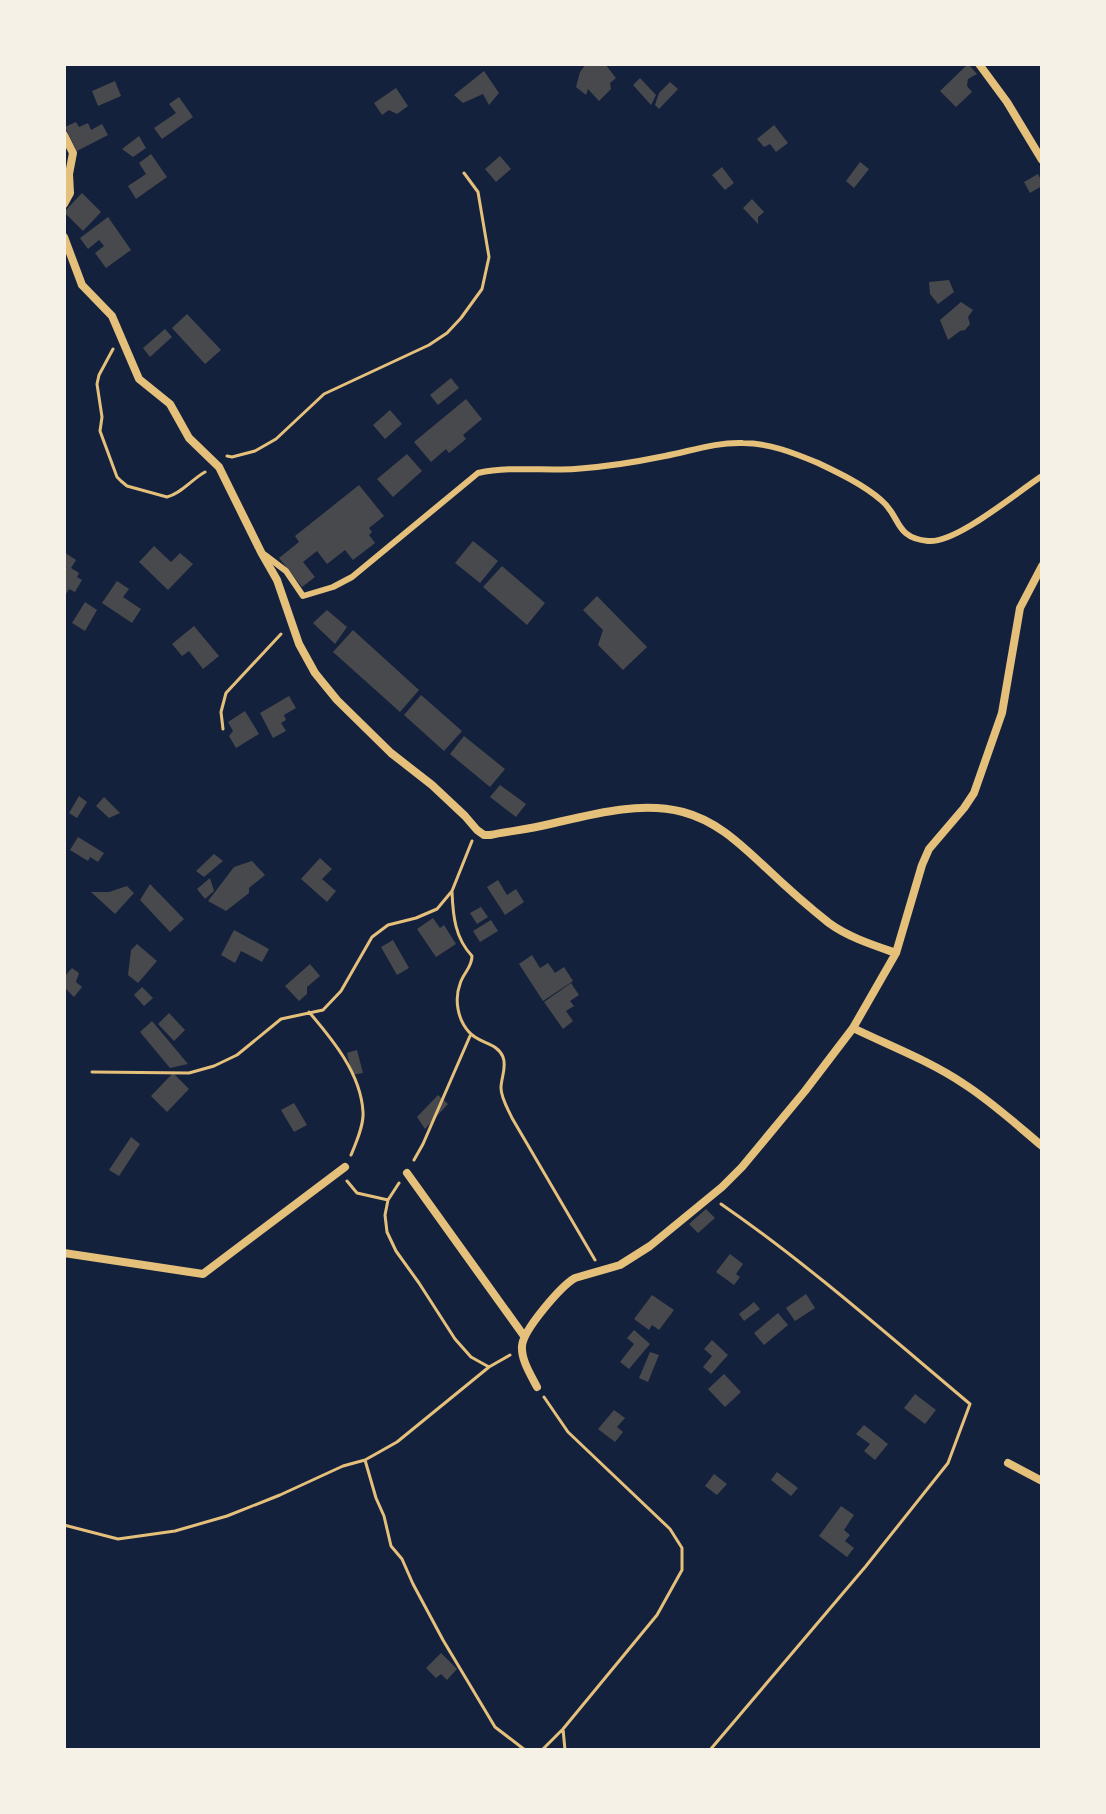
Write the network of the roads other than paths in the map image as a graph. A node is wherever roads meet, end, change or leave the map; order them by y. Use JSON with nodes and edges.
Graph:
{"nodes":[{"id":1,"x":979,"y":64,"type":"edge"},
{"id":2,"x":64,"y":135,"type":"edge"},
{"id":3,"x":1042,"y":160,"type":"edge"},
{"id":4,"x":64,"y":204,"type":"edge"},
{"id":5,"x":65,"y":237,"type":"edge"},
{"id":6,"x":1042,"y":476,"type":"edge"},
{"id":7,"x":261,"y":552,"type":"junction"},
{"id":8,"x":1042,"y":566,"type":"edge"},
{"id":9,"x":896,"y":953,"type":"junction"},
{"id":10,"x":853,"y":1028,"type":"junction"},
{"id":11,"x":1042,"y":1146,"type":"edge"},
{"id":12,"x":345,"y":1167,"type":"road end"},
{"id":13,"x":407,"y":1173,"type":"dead end"},
{"id":14,"x":64,"y":1253,"type":"edge"},
{"id":15,"x":524,"y":1336,"type":"junction"},
{"id":16,"x":537,"y":1387,"type":"road end"},
{"id":17,"x":1008,"y":1463,"type":"dead end"},
{"id":18,"x":1042,"y":1481,"type":"edge"}],
"edges":[{"from":1,"to":3,"type":"street"},
{"from":2,"to":4,"type":"street"},
{"from":5,"to":7,"type":"street"},
{"from":6,"to":7,"type":"lane"},
{"from":7,"to":9,"type":"street"},
{"from":8,"to":9,"type":"street"},
{"from":9,"to":10,"type":"street"},
{"from":10,"to":11,"type":"street"},
{"from":10,"to":15,"type":"street"},
{"from":12,"to":14,"type":"street"},
{"from":13,"to":15,"type":"street"},
{"from":15,"to":16,"type":"street"},
{"from":17,"to":18,"type":"street"}]}
